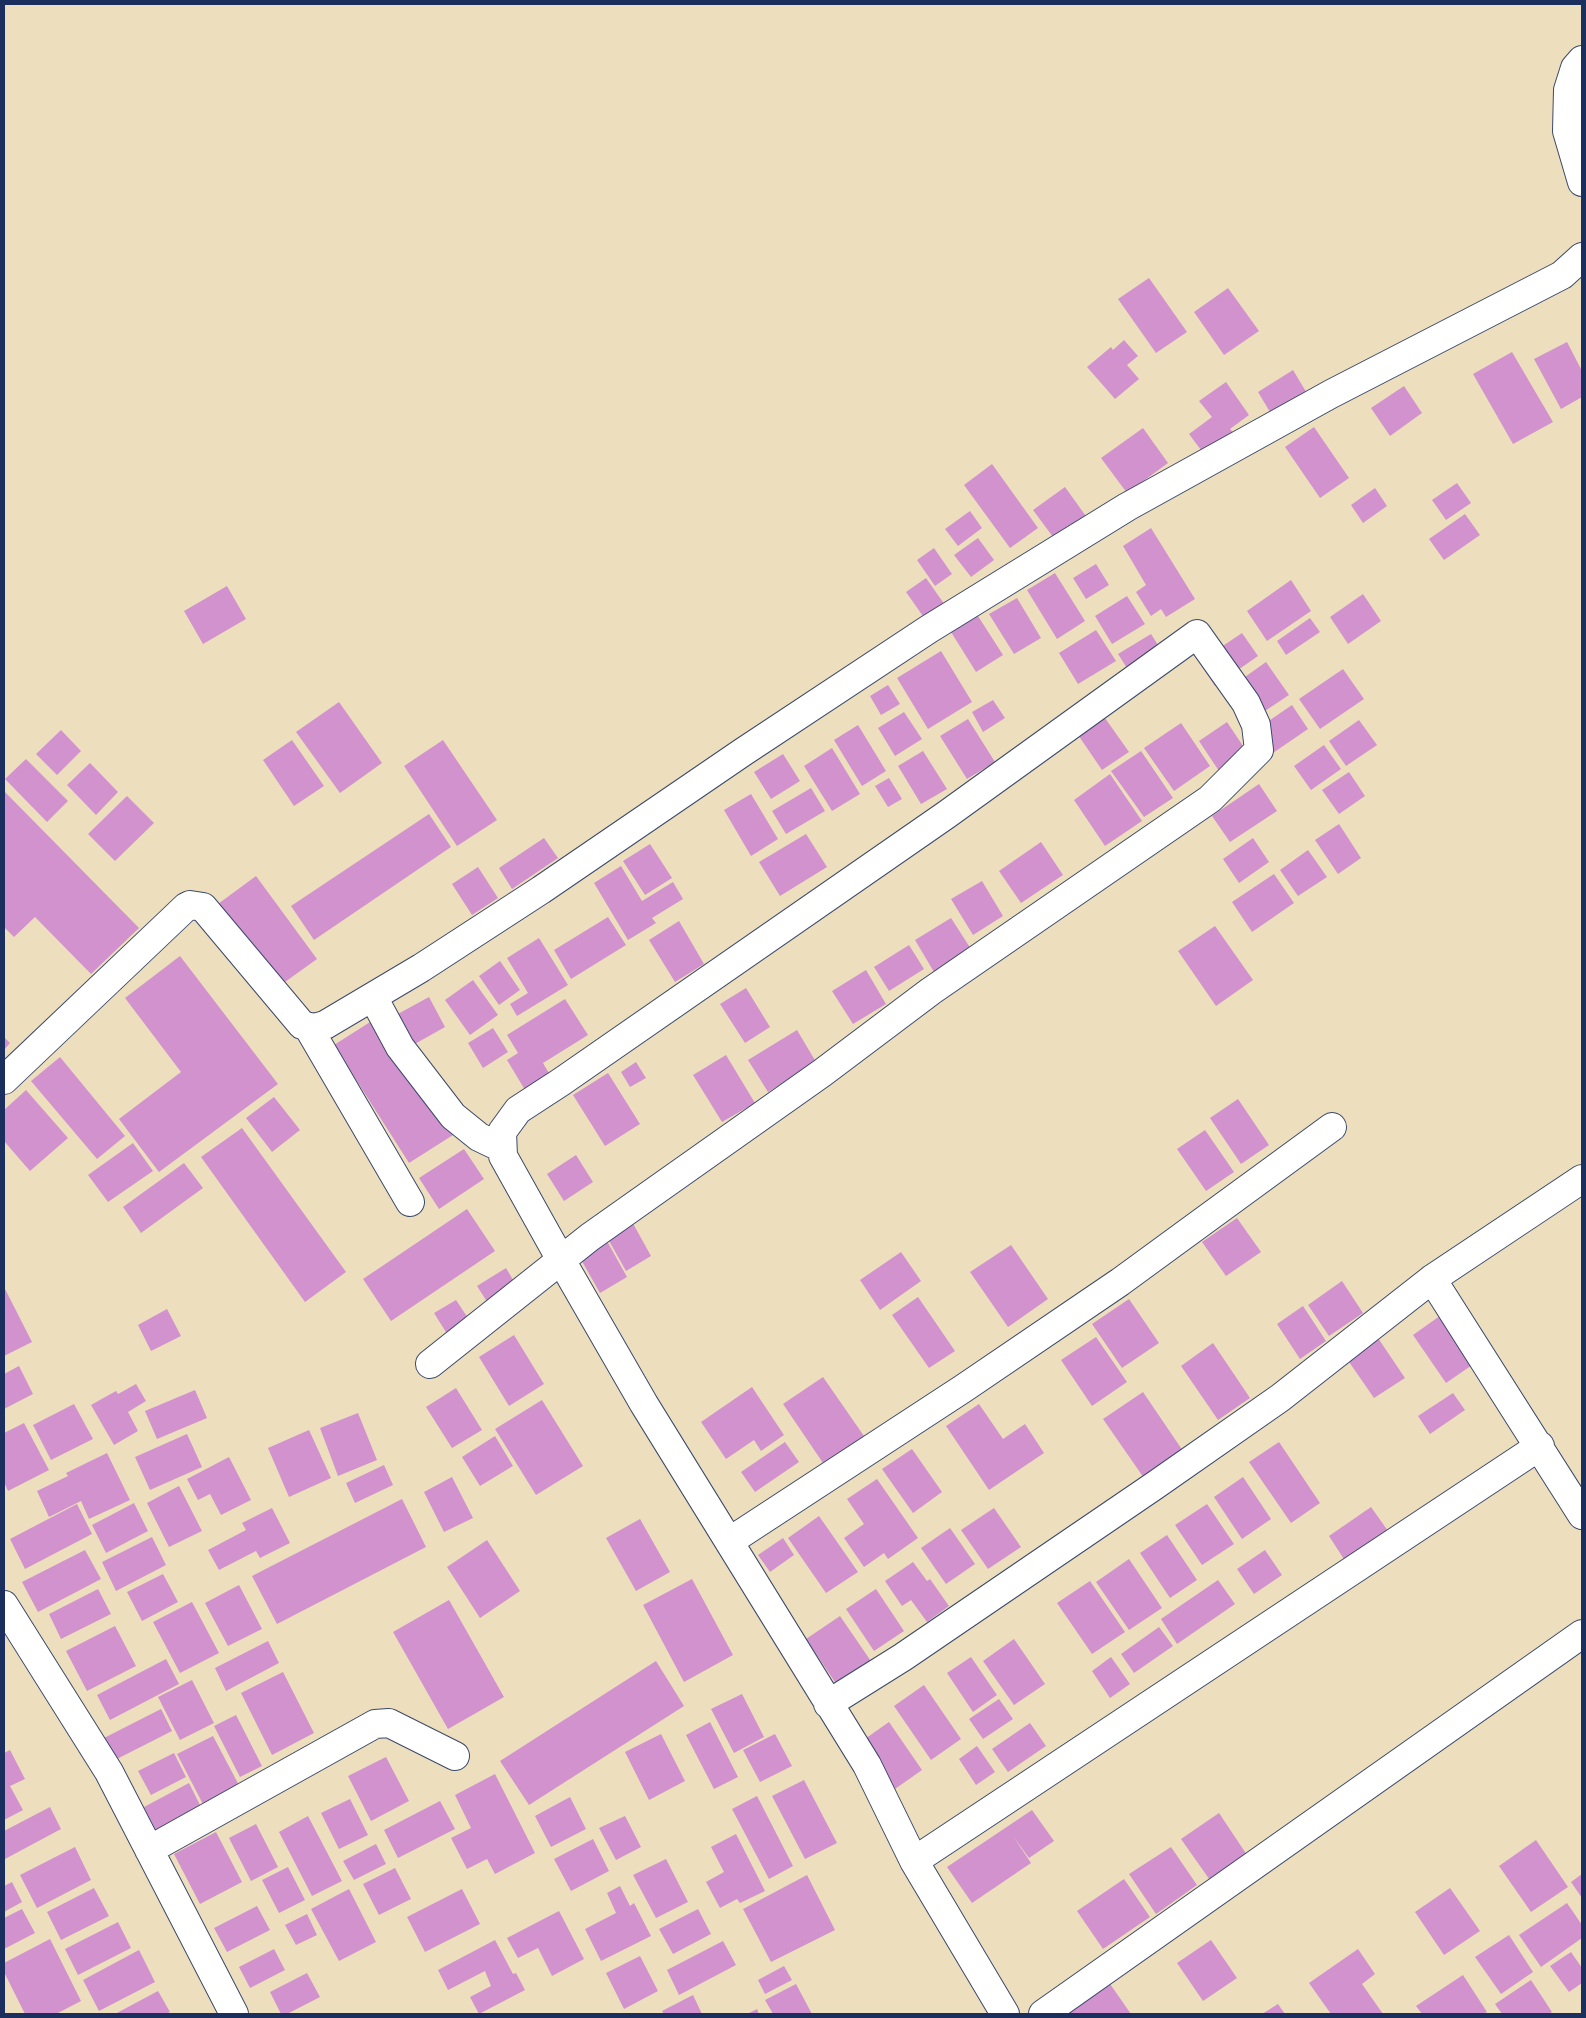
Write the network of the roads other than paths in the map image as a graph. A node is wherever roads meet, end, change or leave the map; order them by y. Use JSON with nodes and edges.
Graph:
{"nodes":[{"id":1,"x":1582,"y":60,"type":"edge"},
{"id":2,"x":1582,"y":182,"type":"edge"},
{"id":3,"x":1582,"y":258,"type":"edge"},
{"id":4,"x":373,"y":997,"type":"junction"},
{"id":5,"x":308,"y":1027,"type":"junction"},
{"id":6,"x":4,"y":1080,"type":"edge"},
{"id":7,"x":1332,"y":1127,"type":"dead end"},
{"id":8,"x":502,"y":1148,"type":"junction"},
{"id":9,"x":1582,"y":1178,"type":"edge"},
{"id":10,"x":410,"y":1202,"type":"dead end"},
{"id":11,"x":561,"y":1260,"type":"junction"},
{"id":12,"x":1432,"y":1279,"type":"junction"},
{"id":13,"x":430,"y":1364,"type":"dead end"},
{"id":14,"x":1540,"y":1446,"type":"junction"},
{"id":15,"x":1582,"y":1515,"type":"edge"},
{"id":16,"x":730,"y":1541,"type":"junction"},
{"id":17,"x":4,"y":1604,"type":"edge"},
{"id":18,"x":1582,"y":1634,"type":"edge"},
{"id":19,"x":828,"y":1704,"type":"junction"},
{"id":20,"x":455,"y":1756,"type":"dead end"},
{"id":21,"x":149,"y":1850,"type":"junction"},
{"id":22,"x":914,"y":1861,"type":"junction"},
{"id":23,"x":234,"y":2014,"type":"edge"},
{"id":24,"x":1005,"y":2014,"type":"edge"},
{"id":25,"x":1043,"y":2014,"type":"edge"}],
"edges":[{"from":1,"to":2,"type":"street"},
{"from":3,"to":4,"type":"street"},
{"from":4,"to":5,"type":"street"},
{"from":4,"to":8,"type":"street"},
{"from":5,"to":6,"type":"street"},
{"from":5,"to":10,"type":"street"},
{"from":7,"to":16,"type":"street"},
{"from":8,"to":11,"type":"street"},
{"from":8,"to":11,"type":"street"},
{"from":9,"to":12,"type":"street"},
{"from":11,"to":13,"type":"street"},
{"from":11,"to":16,"type":"street"},
{"from":12,"to":14,"type":"street"},
{"from":12,"to":19,"type":"street"},
{"from":14,"to":15,"type":"street"},
{"from":14,"to":22,"type":"street"},
{"from":16,"to":19,"type":"street"},
{"from":17,"to":21,"type":"street"},
{"from":18,"to":25,"type":"street"},
{"from":19,"to":22,"type":"street"},
{"from":20,"to":21,"type":"street"},
{"from":21,"to":23,"type":"street"},
{"from":22,"to":24,"type":"street"}]}
